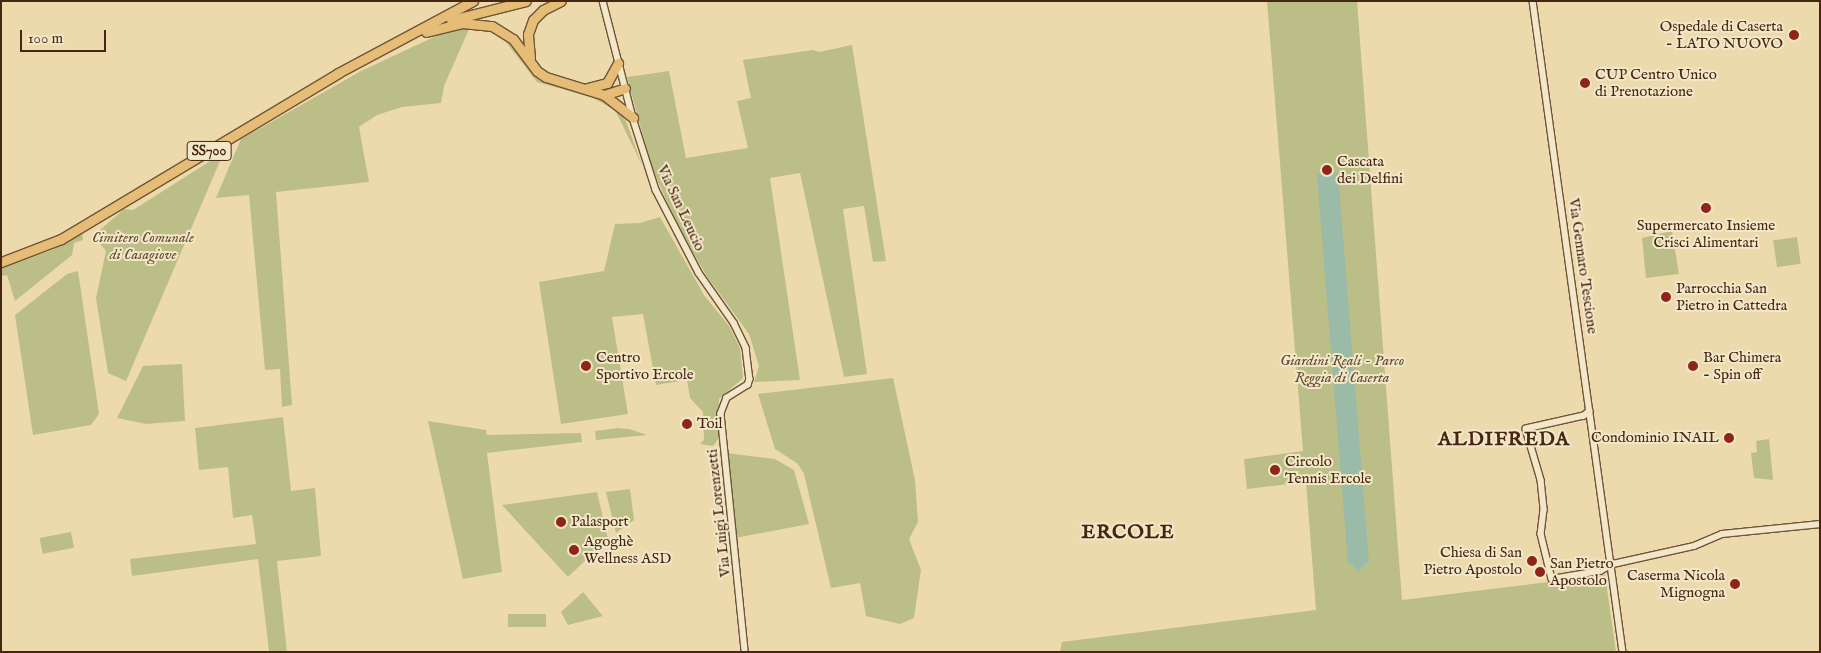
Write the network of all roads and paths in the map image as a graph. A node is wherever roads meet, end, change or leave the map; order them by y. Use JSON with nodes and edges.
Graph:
{"nodes":[{"id":1,"x":473,"y":1,"type":"edge"},
{"id":2,"x":526,"y":1,"type":"edge"},
{"id":3,"x":561,"y":1,"type":"edge"},
{"id":4,"x":603,"y":1,"type":"edge"},
{"id":5,"x":1533,"y":1,"type":"edge"},
{"id":6,"x":413,"y":34,"type":"junction"},
{"id":7,"x":530,"y":61,"type":"junction"},
{"id":8,"x":618,"y":64,"type":"junction"},
{"id":9,"x":606,"y":83,"type":"junction"},
{"id":10,"x":586,"y":88,"type":"junction"},
{"id":11,"x":624,"y":88,"type":"junction"},
{"id":12,"x":604,"y":96,"type":"junction"},
{"id":13,"x":633,"y":118,"type":"junction"},
{"id":14,"x":1,"y":262,"type":"edge"},
{"id":15,"x":748,"y":385,"type":"joint"},
{"id":16,"x":1590,"y":411,"type":"junction"},
{"id":17,"x":1820,"y":524,"type":"edge"},
{"id":18,"x":1613,"y":564,"type":"junction"},
{"id":19,"x":745,"y":652,"type":"edge"},
{"id":20,"x":1623,"y":652,"type":"edge"}],
"edges":[{"from":1,"to":6,"type":"highway","number":"SS700"},
{"from":2,"to":6,"type":"highway","number":"SS700"},
{"from":3,"to":7,"type":"highway"},
{"from":4,"to":8,"type":"street","name":"Via San Leucio"},
{"from":5,"to":16,"type":"street","name":"Via Gennaro Tescione"},
{"from":6,"to":7,"type":"highway","number":"SS700"},
{"from":6,"to":14,"type":"highway","number":"SS700"},
{"from":7,"to":10,"type":"highway","number":"SS700"},
{"from":8,"to":9,"type":"highway"},
{"from":8,"to":11,"type":"street","name":"Via San Leucio"},
{"from":9,"to":10,"type":"highway","number":"SS700"},
{"from":9,"to":11,"type":"highway","number":"SS700"},
{"from":10,"to":12,"type":"highway","number":"SS700"},
{"from":11,"to":12,"type":"highway"},
{"from":11,"to":13,"type":"street","name":"Via San Leucio"},
{"from":12,"to":13,"type":"highway","number":"SS700"},
{"from":13,"to":15,"type":"street","name":"Via San Leucio"},
{"from":15,"to":19,"type":"street","name":"Via Luigi Lorenzetti"},
{"from":16,"to":18,"type":"street","name":"Via Gennaro Tescione"},
{"from":16,"to":18,"type":"street"},
{"from":17,"to":18,"type":"street"},
{"from":18,"to":20,"type":"street","name":"Via Gennaro Tescione"}]}
